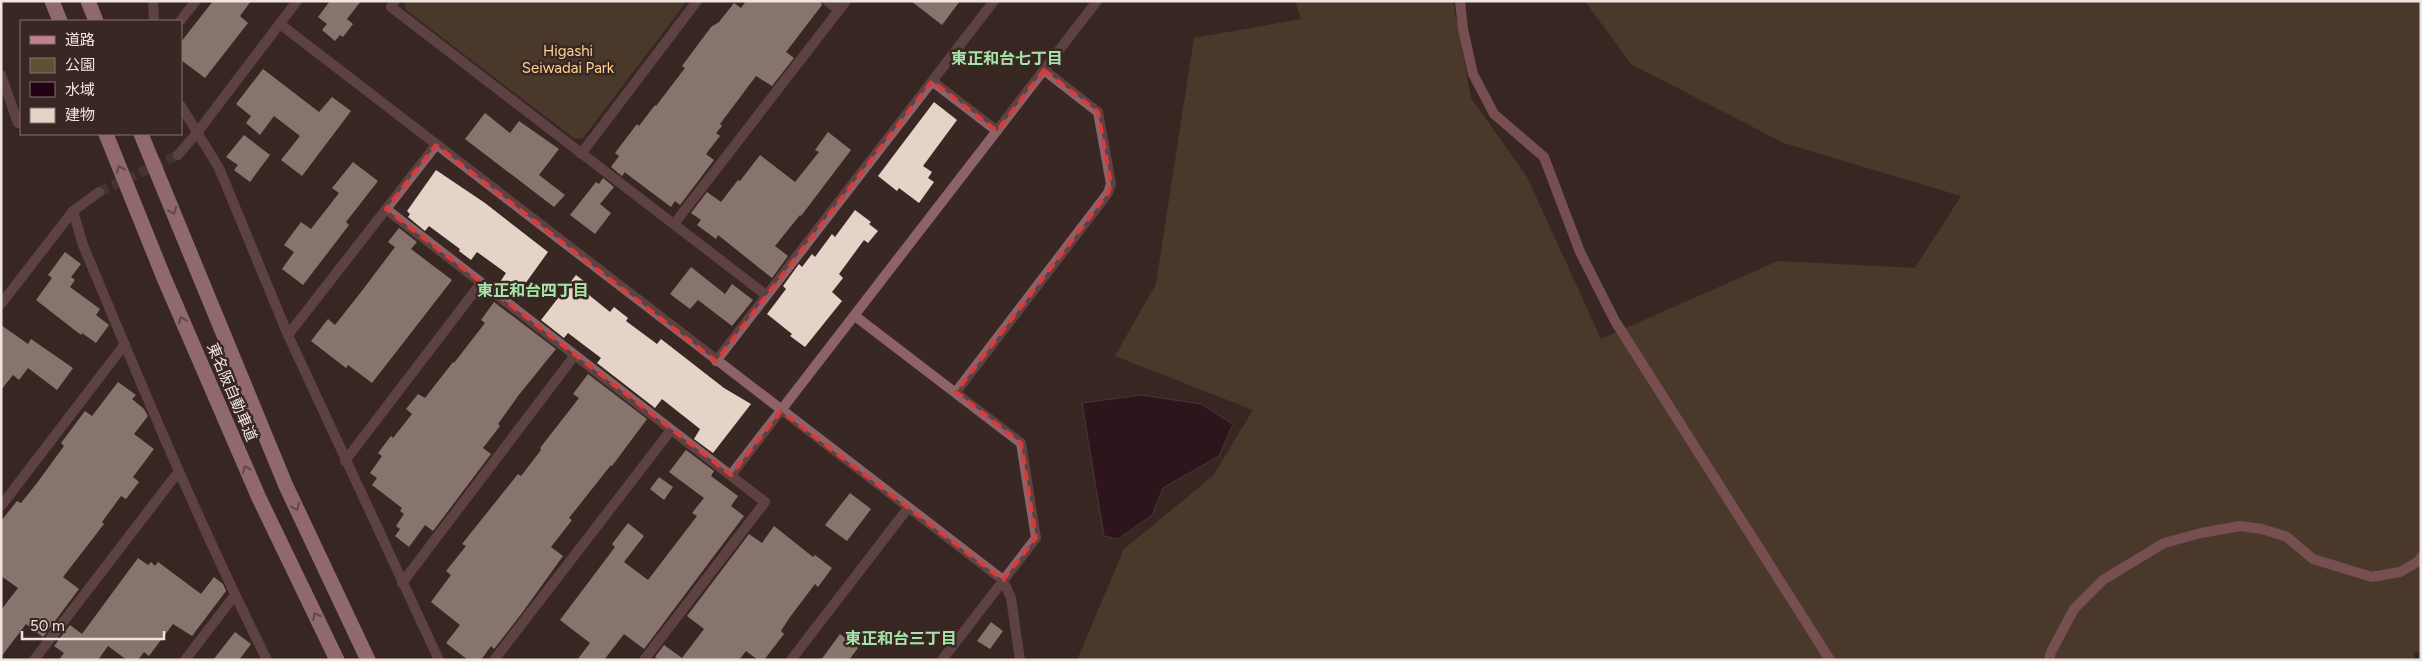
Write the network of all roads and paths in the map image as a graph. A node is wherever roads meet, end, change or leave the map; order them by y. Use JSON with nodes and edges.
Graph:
{"nodes":[{"id":1,"x":52,"y":1,"type":"edge"},
{"id":2,"x":88,"y":1,"type":"edge"},
{"id":3,"x":153,"y":1,"type":"edge"},
{"id":4,"x":196,"y":1,"type":"edge"},
{"id":5,"x":297,"y":1,"type":"edge"},
{"id":6,"x":395,"y":1,"type":"edge"},
{"id":7,"x":697,"y":1,"type":"edge"},
{"id":8,"x":828,"y":1,"type":"edge"},
{"id":9,"x":846,"y":1,"type":"edge"},
{"id":10,"x":994,"y":1,"type":"edge"},
{"id":11,"x":1097,"y":1,"type":"edge"},
{"id":12,"x":1460,"y":1,"type":"edge"},
{"id":13,"x":839,"y":10,"type":"junction"},
{"id":14,"x":60,"y":20,"type":"edge"},
{"id":15,"x":96,"y":20,"type":"edge"},
{"id":16,"x":154,"y":20,"type":"edge"},
{"id":17,"x":181,"y":20,"type":"edge"},
{"id":18,"x":280,"y":24,"type":"junction"},
{"id":19,"x":1044,"y":70,"type":"junction"},
{"id":20,"x":1,"y":75,"type":"edge"},
{"id":21,"x":932,"y":82,"type":"junction"},
{"id":22,"x":182,"y":108,"type":"edge"},
{"id":23,"x":18,"y":123,"type":"dead end"},
{"id":24,"x":996,"y":131,"type":"junction"},
{"id":25,"x":196,"y":134,"type":"junction"},
{"id":26,"x":106,"y":135,"type":"edge"},
{"id":27,"x":141,"y":135,"type":"edge"},
{"id":28,"x":436,"y":145,"type":"junction"},
{"id":29,"x":581,"y":154,"type":"junction"},
{"id":30,"x":178,"y":155,"type":"tunnel mouth"},
{"id":31,"x":99,"y":192,"type":"tunnel mouth"},
{"id":32,"x":386,"y":209,"type":"junction"},
{"id":33,"x":73,"y":211,"type":"junction"},
{"id":34,"x":674,"y":224,"type":"junction"},
{"id":35,"x":481,"y":283,"type":"junction"},
{"id":36,"x":766,"y":296,"type":"junction"},
{"id":37,"x":1,"y":304,"type":"edge"},
{"id":38,"x":854,"y":316,"type":"junction"},
{"id":39,"x":288,"y":335,"type":"junction"},
{"id":40,"x":125,"y":344,"type":"junction"},
{"id":41,"x":575,"y":355,"type":"junction"},
{"id":42,"x":716,"y":361,"type":"junction"},
{"id":43,"x":956,"y":392,"type":"junction"},
{"id":44,"x":782,"y":411,"type":"junction"},
{"id":45,"x":671,"y":430,"type":"junction"},
{"id":46,"x":345,"y":461,"type":"junction"},
{"id":47,"x":179,"y":471,"type":"junction"},
{"id":48,"x":731,"y":476,"type":"junction"},
{"id":49,"x":1,"y":506,"type":"edge"},
{"id":50,"x":908,"y":508,"type":"junction"},
{"id":51,"x":2421,"y":557,"type":"edge"},
{"id":52,"x":1003,"y":580,"type":"junction"},
{"id":53,"x":402,"y":583,"type":"junction"},
{"id":54,"x":235,"y":595,"type":"junction"},
{"id":55,"x":34,"y":660,"type":"edge"},
{"id":56,"x":185,"y":660,"type":"edge"},
{"id":57,"x":267,"y":660,"type":"edge"},
{"id":58,"x":337,"y":660,"type":"edge"},
{"id":59,"x":368,"y":660,"type":"edge"},
{"id":60,"x":439,"y":660,"type":"edge"},
{"id":61,"x":494,"y":660,"type":"edge"},
{"id":62,"x":644,"y":660,"type":"edge"},
{"id":63,"x":791,"y":660,"type":"edge"},
{"id":64,"x":942,"y":660,"type":"edge"},
{"id":65,"x":1020,"y":660,"type":"edge"},
{"id":66,"x":1830,"y":660,"type":"edge"},
{"id":67,"x":2049,"y":660,"type":"edge"}],
"edges":[{"from":1,"to":14,"type":"highway"},
{"from":2,"to":15,"type":"highway"},
{"from":3,"to":16,"type":"street"},
{"from":4,"to":17,"type":"street"},
{"from":5,"to":18,"type":"street"},
{"from":6,"to":29,"type":"street"},
{"from":7,"to":29,"type":"street"},
{"from":8,"to":13,"type":"street"},
{"from":9,"to":13,"type":"street"},
{"from":10,"to":21,"type":"street"},
{"from":11,"to":19,"type":"street"},
{"from":12,"to":66,"type":"street"},
{"from":13,"to":34,"type":"street"},
{"from":18,"to":25,"type":"street"},
{"from":18,"to":28,"type":"street"},
{"from":19,"to":24,"type":"street"},
{"from":19,"to":43,"type":"street"},
{"from":20,"to":23,"type":"street"},
{"from":21,"to":24,"type":"street"},
{"from":21,"to":36,"type":"street"},
{"from":22,"to":25,"type":"street"},
{"from":24,"to":38,"type":"street"},
{"from":25,"to":30,"type":"street"},
{"from":25,"to":39,"type":"street"},
{"from":58,"to":26,"type":"highway","name":"東名阪自動車道","one_way":true},
{"from":27,"to":59,"type":"highway","name":"東名阪自動車道","one_way":true},
{"from":28,"to":32,"type":"street"},
{"from":28,"to":42,"type":"street"},
{"from":29,"to":34,"type":"street"},
{"from":31,"to":33,"type":"street"},
{"from":32,"to":35,"type":"street"},
{"from":32,"to":39,"type":"street"},
{"from":33,"to":37,"type":"street"},
{"from":33,"to":40,"type":"street"},
{"from":34,"to":36,"type":"street"},
{"from":35,"to":41,"type":"street"},
{"from":35,"to":46,"type":"street"},
{"from":36,"to":42,"type":"street"},
{"from":38,"to":43,"type":"street"},
{"from":38,"to":44,"type":"street"},
{"from":39,"to":46,"type":"street"},
{"from":40,"to":47,"type":"street"},
{"from":40,"to":49,"type":"street"},
{"from":41,"to":45,"type":"street"},
{"from":41,"to":53,"type":"street"},
{"from":42,"to":44,"type":"street"},
{"from":43,"to":52,"type":"street"},
{"from":44,"to":48,"type":"street"},
{"from":44,"to":50,"type":"street"},
{"from":45,"to":48,"type":"street"},
{"from":45,"to":61,"type":"street"},
{"from":46,"to":53,"type":"street"},
{"from":47,"to":54,"type":"street"},
{"from":47,"to":55,"type":"street"},
{"from":48,"to":62,"type":"street"},
{"from":50,"to":52,"type":"street"},
{"from":50,"to":63,"type":"street"},
{"from":51,"to":67,"type":"street"},
{"from":52,"to":64,"type":"street"},
{"from":52,"to":65,"type":"street"},
{"from":53,"to":60,"type":"street"},
{"from":54,"to":56,"type":"street"},
{"from":54,"to":57,"type":"street"}]}
